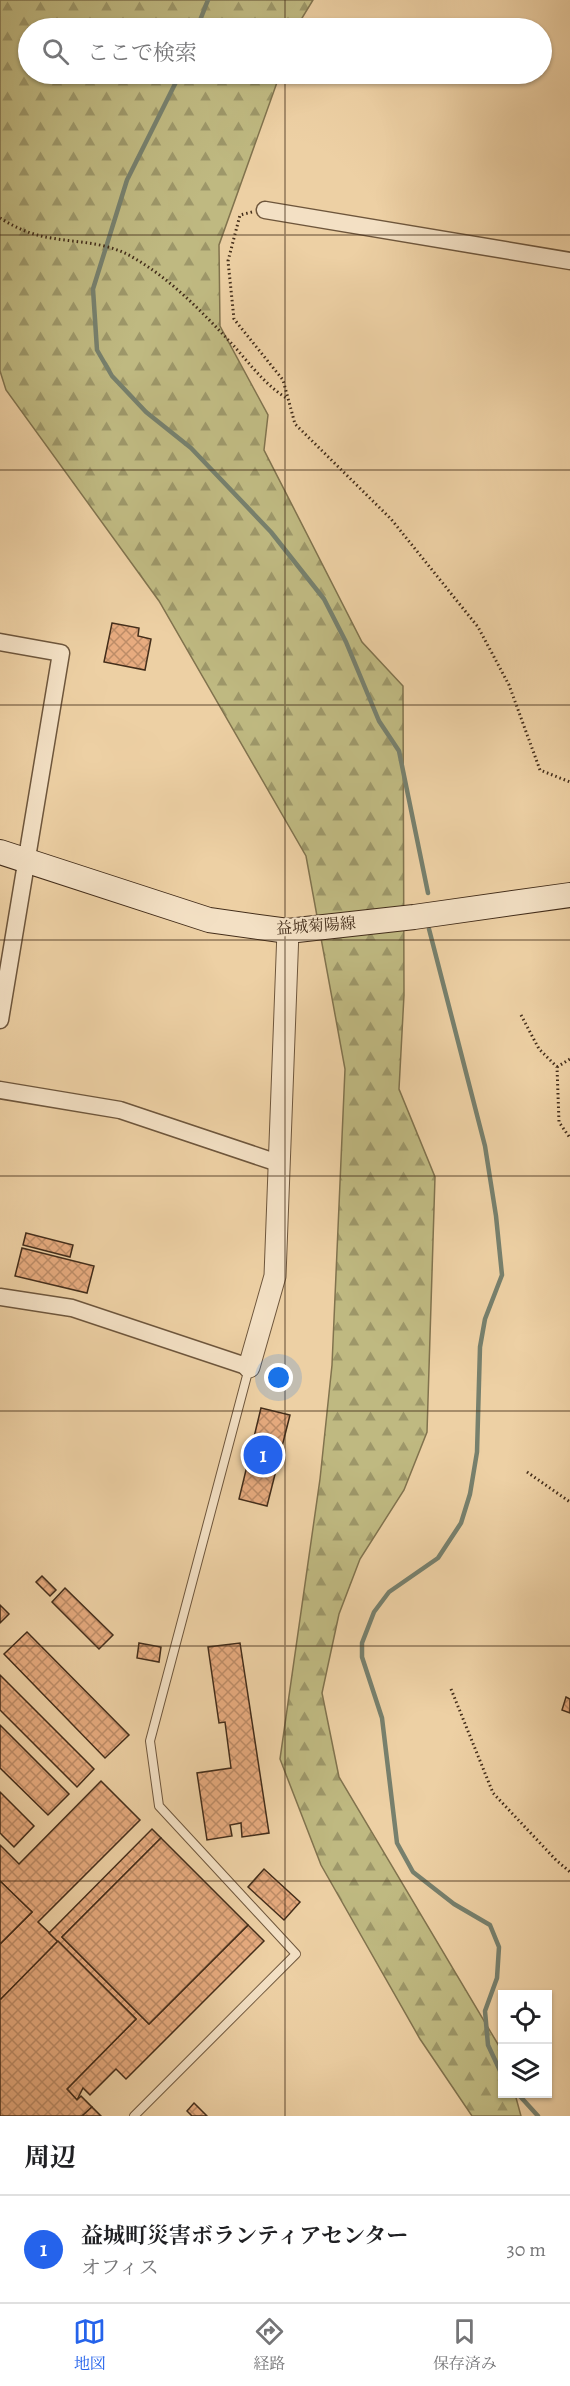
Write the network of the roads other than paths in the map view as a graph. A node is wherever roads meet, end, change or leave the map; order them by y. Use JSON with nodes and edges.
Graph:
{"nodes":[{"id":1,"x":265,"y":210,"type":"road end"},
{"id":2,"x":570,"y":261,"type":"edge"},
{"id":3,"x":0,"y":642,"type":"edge"},
{"id":4,"x":0,"y":852,"type":"edge"},
{"id":5,"x":27,"y":861,"type":"junction"},
{"id":6,"x":570,"y":895,"type":"edge"},
{"id":7,"x":288,"y":931,"type":"junction"},
{"id":8,"x":0,"y":1020,"type":"edge"},
{"id":9,"x":0,"y":1090,"type":"edge"},
{"id":10,"x":278,"y":1163,"type":"junction"},
{"id":11,"x":0,"y":1297,"type":"edge"},
{"id":12,"x":249,"y":1367,"type":"junction"},
{"id":13,"x":134,"y":2116,"type":"edge"}],
"edges":[{"from":1,"to":2,"type":"street"},
{"from":3,"to":5,"type":"street"},
{"from":4,"to":5,"type":"main road","name":"益城菊陽線"},
{"from":5,"to":7,"type":"main road","name":"益城菊陽線"},
{"from":5,"to":8,"type":"street"},
{"from":6,"to":7,"type":"main road","name":"益城菊陽線"},
{"from":7,"to":10,"type":"street"},
{"from":9,"to":10,"type":"street"},
{"from":10,"to":12,"type":"street"},
{"from":11,"to":12,"type":"street"},
{"from":12,"to":13,"type":"lane"}]}
